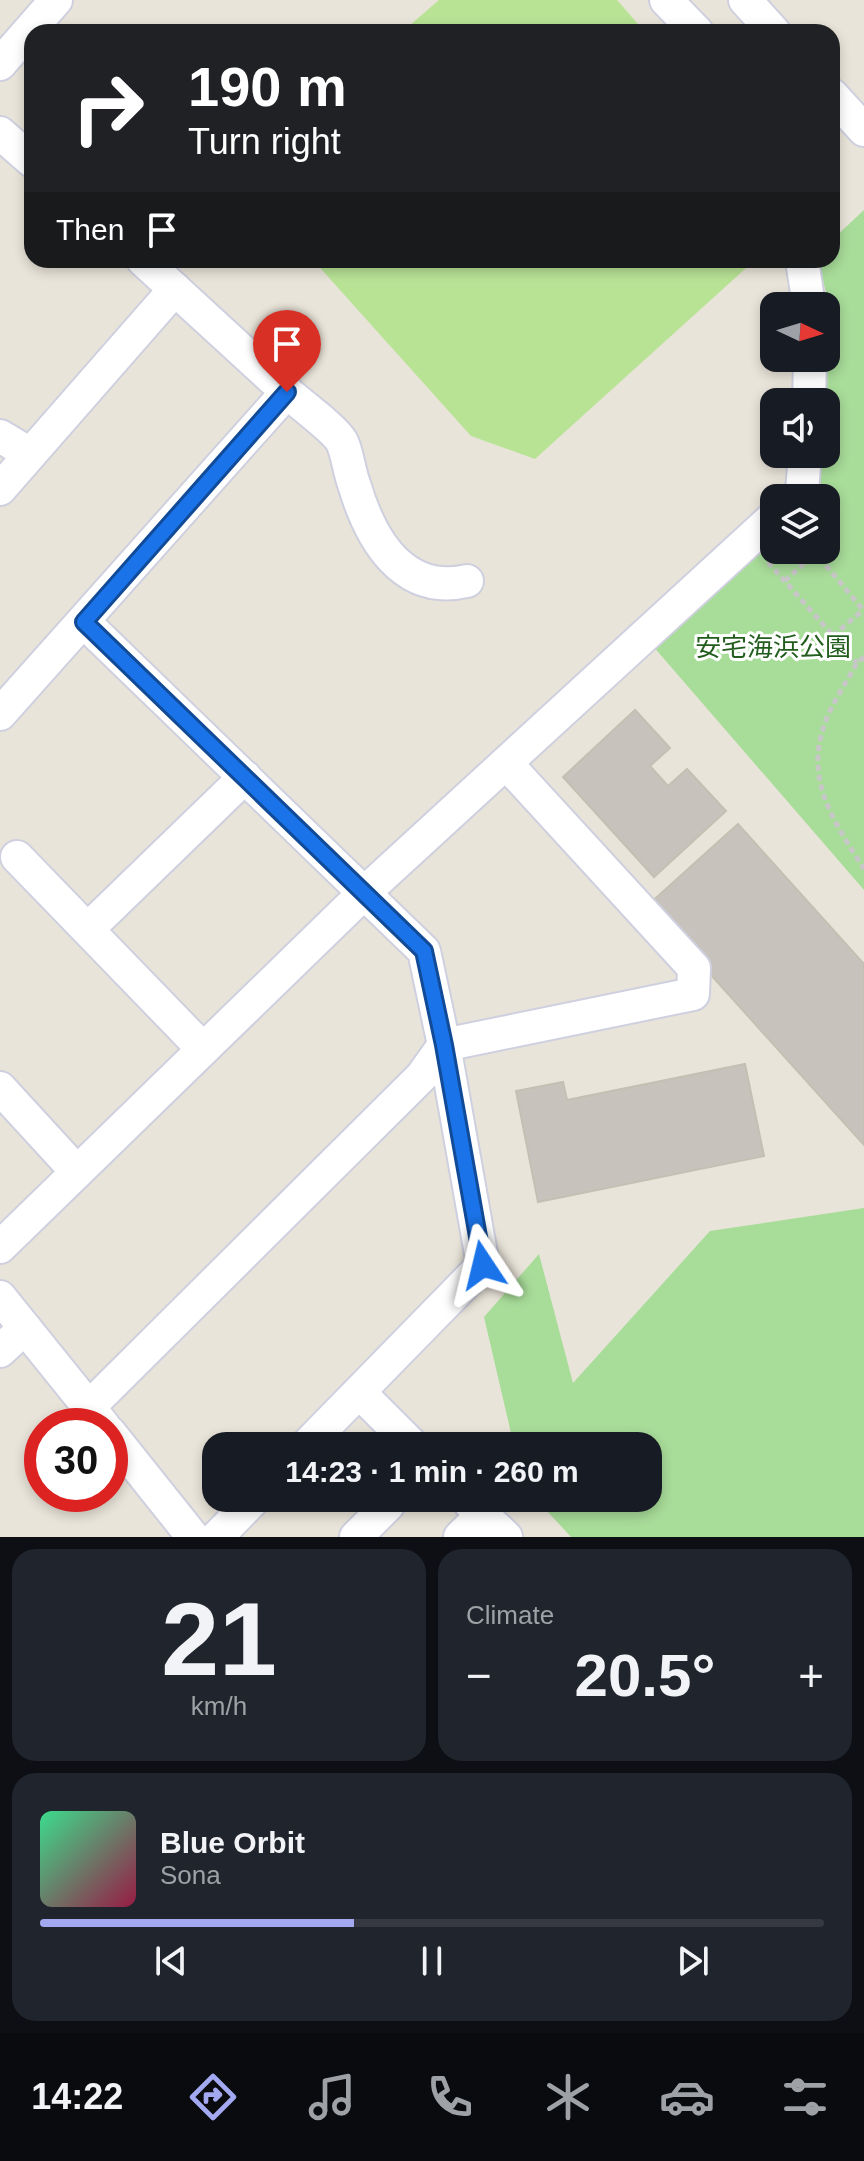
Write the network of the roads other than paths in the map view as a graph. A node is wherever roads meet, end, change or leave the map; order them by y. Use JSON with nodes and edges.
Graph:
{"nodes":[{"id":1,"x":56,"y":0,"type":"edge"},
{"id":2,"x":666,"y":0,"type":"edge"},
{"id":3,"x":745,"y":0,"type":"edge"},
{"id":4,"x":35,"y":24,"type":"edge"},
{"id":5,"x":689,"y":24,"type":"edge"},
{"id":6,"x":767,"y":24,"type":"edge"},
{"id":7,"x":24,"y":37,"type":"edge"},
{"id":8,"x":0,"y":64,"type":"edge"},
{"id":9,"x":840,"y":104,"type":"edge"},
{"id":10,"x":864,"y":130,"type":"edge"},
{"id":11,"x":0,"y":133,"type":"edge"},
{"id":12,"x":24,"y":154,"type":"edge"},
{"id":13,"x":152,"y":268,"type":"edge"},
{"id":14,"x":803,"y":268,"type":"edge"},
{"id":15,"x":175,"y":289,"type":"junction"},
{"id":16,"x":807,"y":292,"type":"edge"},
{"id":17,"x":287,"y":392,"type":"junction"},
{"id":18,"x":0,"y":436,"type":"edge"},
{"id":19,"x":30,"y":454,"type":"junction"},
{"id":20,"x":0,"y":489,"type":"edge"},
{"id":21,"x":760,"y":530,"type":"edge"},
{"id":22,"x":467,"y":581,"type":"dead end"},
{"id":23,"x":84,"y":622,"type":"junction"},
{"id":24,"x":0,"y":714,"type":"edge"},
{"id":25,"x":506,"y":763,"type":"junction"},
{"id":26,"x":245,"y":777,"type":"junction"},
{"id":27,"x":17,"y":857,"type":"dead end"},
{"id":28,"x":363,"y":894,"type":"junction"},
{"id":29,"x":89,"y":928,"type":"junction"},
{"id":30,"x":444,"y":1045,"type":"junction"},
{"id":31,"x":203,"y":1049,"type":"junction"},
{"id":32,"x":0,"y":1088,"type":"edge"},
{"id":33,"x":77,"y":1172,"type":"junction"},
{"id":34,"x":0,"y":1247,"type":"edge"},
{"id":35,"x":0,"y":1297,"type":"edge"},
{"id":36,"x":25,"y":1328,"type":"junction"},
{"id":37,"x":0,"y":1351,"type":"edge"},
{"id":38,"x":359,"y":1392,"type":"junction"},
{"id":39,"x":90,"y":1408,"type":"edge"},
{"id":40,"x":104,"y":1408,"type":"edge"},
{"id":41,"x":320,"y":1432,"type":"edge"},
{"id":42,"x":399,"y":1432,"type":"edge"},
{"id":43,"x":128,"y":1456,"type":"edge"},
{"id":44,"x":241,"y":1512,"type":"edge"},
{"id":45,"x":381,"y":1512,"type":"edge"},
{"id":46,"x":469,"y":1517,"type":"edge"},
{"id":47,"x":193,"y":1537,"type":"edge"},
{"id":48,"x":217,"y":1537,"type":"edge"},
{"id":49,"x":356,"y":1537,"type":"edge"},
{"id":50,"x":506,"y":1537,"type":"edge"}],
"edges":[{"from":1,"to":4,"type":"street"},
{"from":2,"to":5,"type":"street"},
{"from":3,"to":6,"type":"street"},
{"from":7,"to":8,"type":"street"},
{"from":9,"to":10,"type":"street"},
{"from":11,"to":12,"type":"street"},
{"from":13,"to":15,"type":"street"},
{"from":14,"to":16,"type":"street"},
{"from":15,"to":17,"type":"street"},
{"from":15,"to":19,"type":"street"},
{"from":17,"to":22,"type":"street"},
{"from":17,"to":23,"type":"street"},
{"from":18,"to":19,"type":"street"},
{"from":19,"to":20,"type":"street"},
{"from":21,"to":25,"type":"street"},
{"from":23,"to":24,"type":"street"},
{"from":23,"to":26,"type":"street"},
{"from":25,"to":28,"type":"street"},
{"from":25,"to":30,"type":"street"},
{"from":26,"to":28,"type":"street"},
{"from":26,"to":29,"type":"street"},
{"from":27,"to":29,"type":"street"},
{"from":28,"to":30,"type":"street"},
{"from":28,"to":31,"type":"street"},
{"from":29,"to":31,"type":"street"},
{"from":30,"to":38,"type":"street"},
{"from":30,"to":40,"type":"street"},
{"from":31,"to":33,"type":"street"},
{"from":32,"to":33,"type":"street"},
{"from":33,"to":34,"type":"street"},
{"from":35,"to":36,"type":"street"},
{"from":36,"to":37,"type":"street"},
{"from":36,"to":39,"type":"street"},
{"from":38,"to":41,"type":"street"},
{"from":38,"to":42,"type":"street"},
{"from":43,"to":47,"type":"street"},
{"from":44,"to":48,"type":"street"},
{"from":45,"to":49,"type":"street"},
{"from":46,"to":50,"type":"street"}]}
